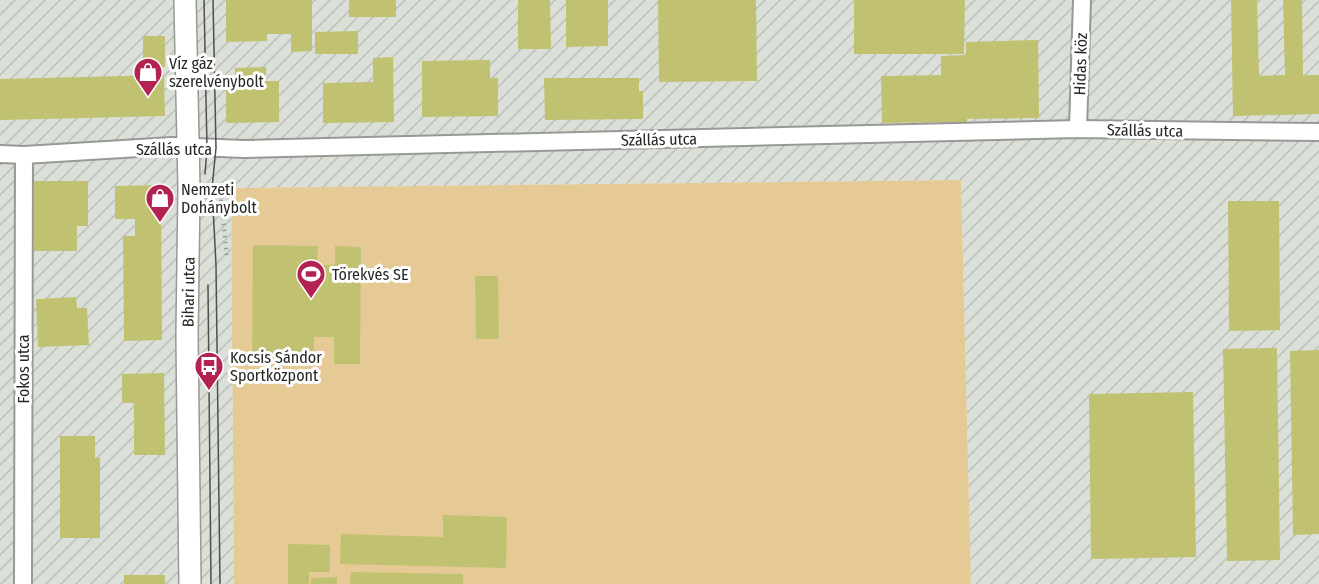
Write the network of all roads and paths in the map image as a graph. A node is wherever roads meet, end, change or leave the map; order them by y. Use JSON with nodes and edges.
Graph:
{"nodes":[{"id":1,"x":185,"y":0,"type":"edge"},
{"id":2,"x":1082,"y":0,"type":"edge"},
{"id":3,"x":1078,"y":129,"type":"junction"},
{"id":4,"x":1319,"y":132,"type":"edge"},
{"id":5,"x":187,"y":147,"type":"junction"},
{"id":6,"x":0,"y":154,"type":"edge"},
{"id":7,"x":24,"y":155,"type":"junction"},
{"id":8,"x":220,"y":188,"type":"dead end"},
{"id":9,"x":227,"y":258,"type":"dead end"},
{"id":10,"x":23,"y":584,"type":"edge"},
{"id":11,"x":190,"y":584,"type":"edge"}],
"edges":[{"from":1,"to":5,"type":"street","name":"Bihari utca"},
{"from":2,"to":3,"type":"street","name":"Hidas köz"},
{"from":3,"to":4,"type":"street","name":"Szállás utca"},
{"from":3,"to":5,"type":"street","name":"Szállás utca"},
{"from":5,"to":7,"type":"street","name":"Szállás utca"},
{"from":5,"to":11,"type":"street","name":"Bihari utca"},
{"from":6,"to":7,"type":"street","name":"Szállás utca"},
{"from":7,"to":10,"type":"street","name":"Fokos utca"},
{"from":8,"to":9,"type":"path"}]}
